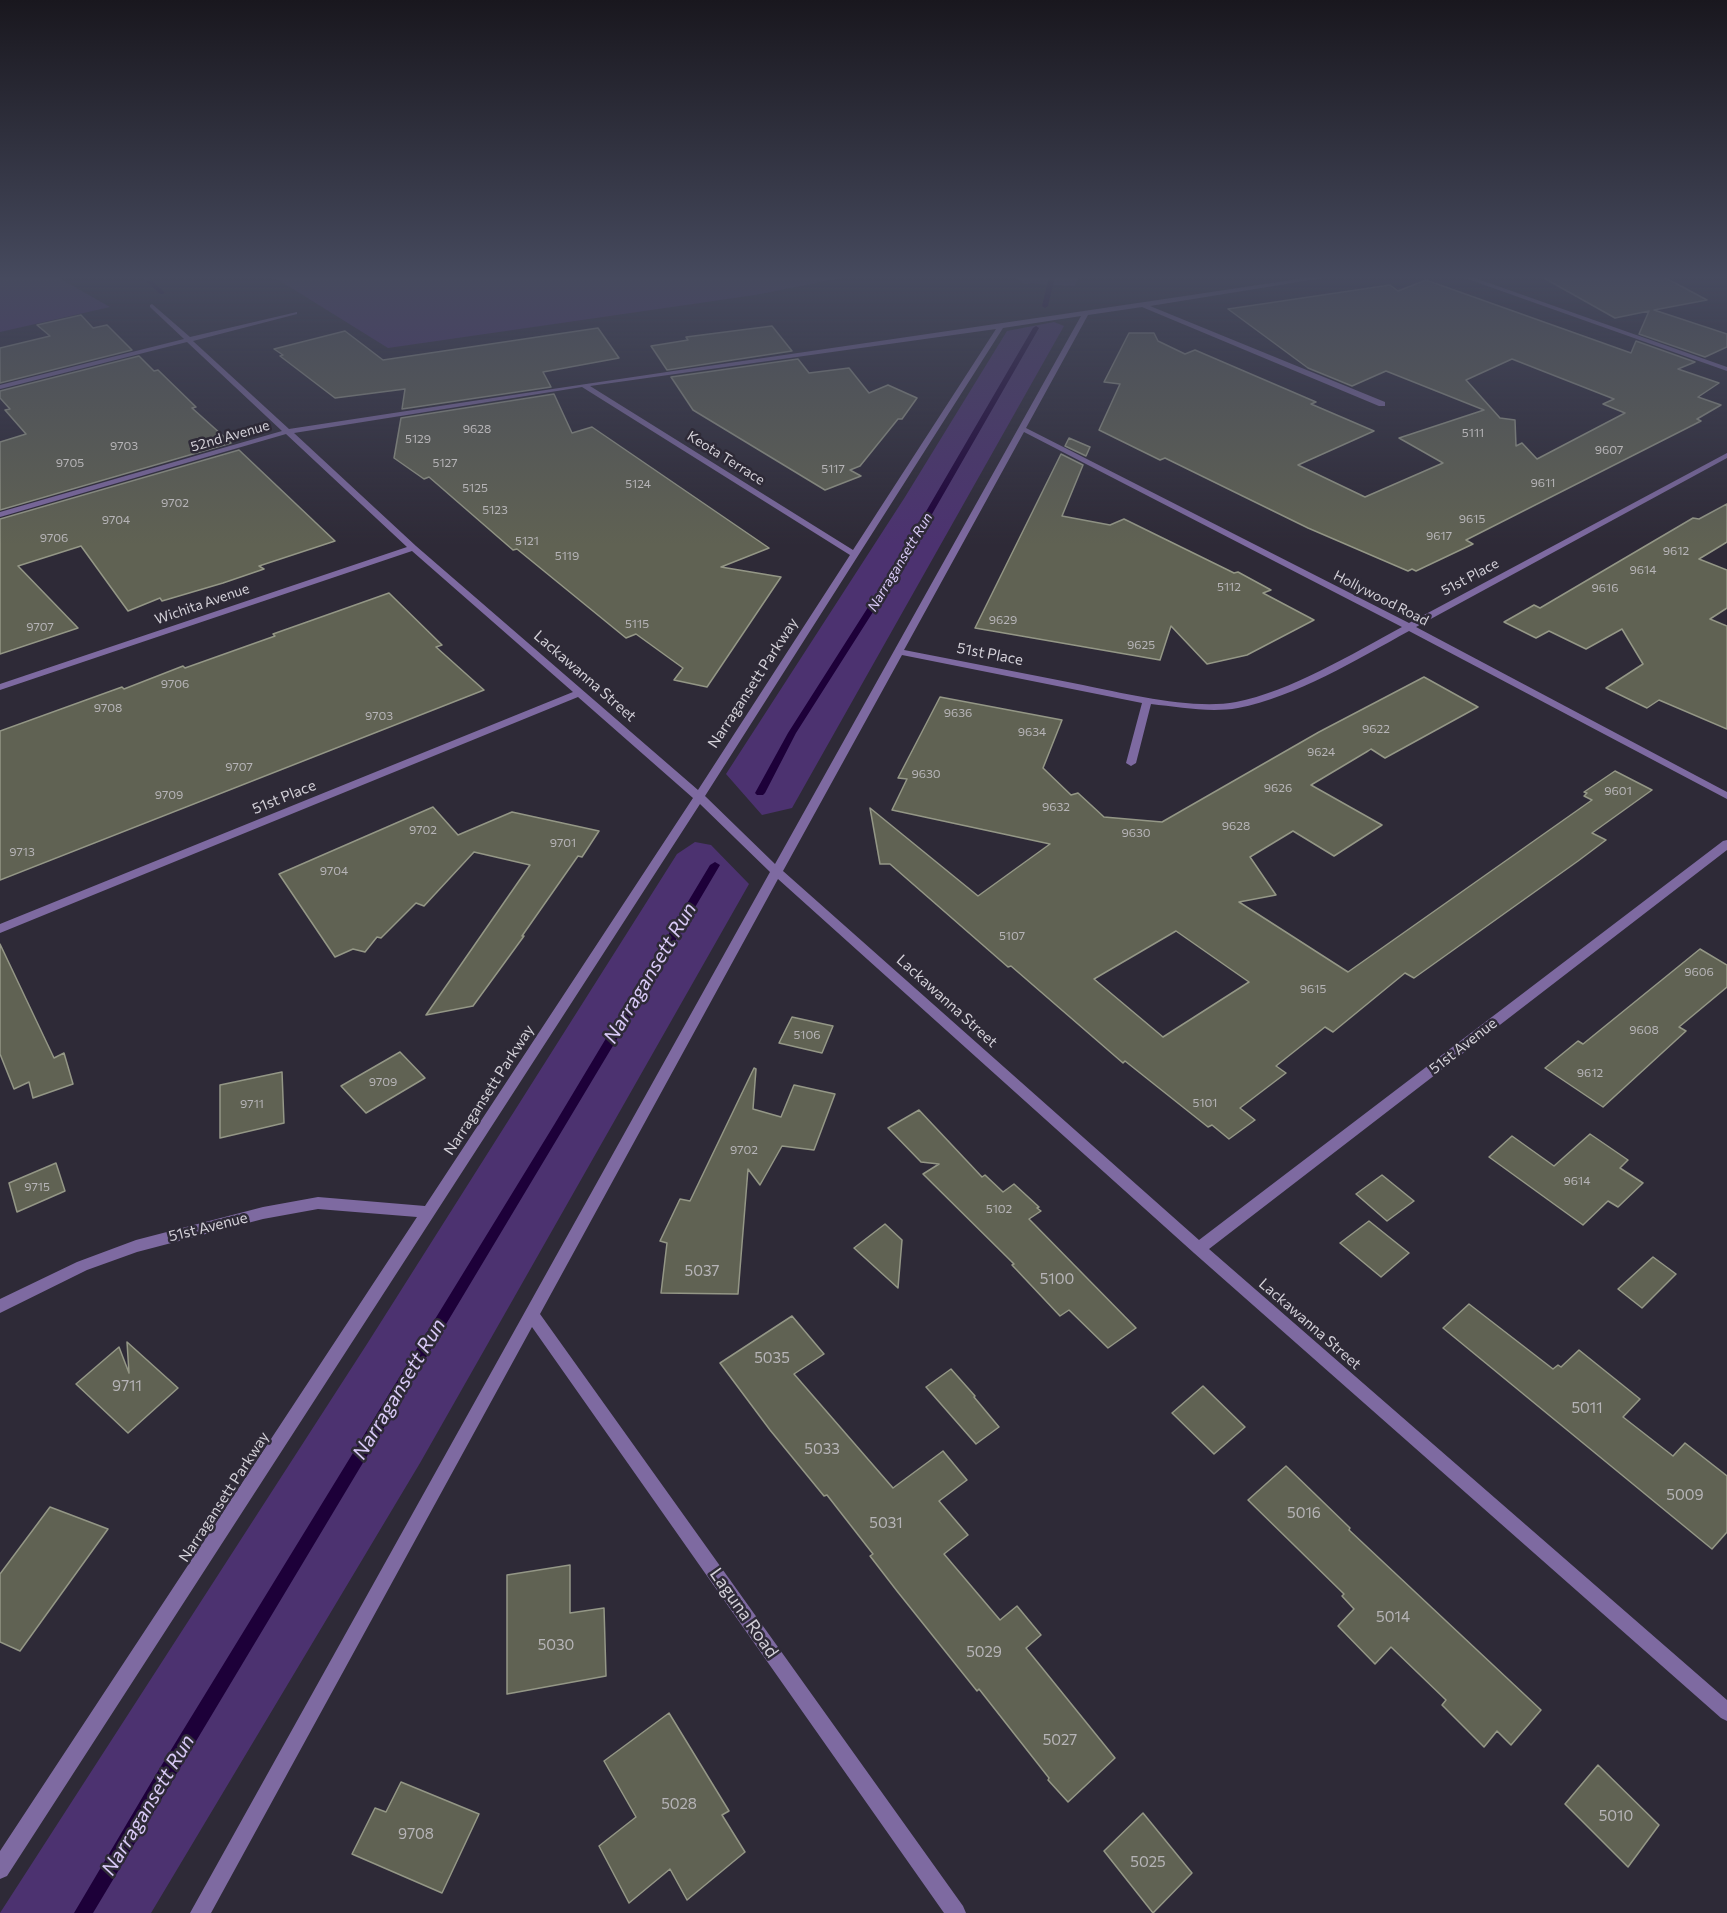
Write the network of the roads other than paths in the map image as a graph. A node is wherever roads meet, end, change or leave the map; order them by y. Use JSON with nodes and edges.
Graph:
{"nodes":[{"id":1,"x":82,"y":366,"type":"edge"},
{"id":2,"x":218,"y":366,"type":"edge"},
{"id":3,"x":716,"y":366,"type":"edge"},
{"id":4,"x":975,"y":366,"type":"edge"},
{"id":5,"x":1056,"y":366,"type":"edge"},
{"id":6,"x":1291,"y":366,"type":"edge"},
{"id":7,"x":583,"y":385,"type":"junction"},
{"id":8,"x":0,"y":387,"type":"edge"},
{"id":9,"x":1382,"y":404,"type":"dead end"},
{"id":10,"x":1021,"y":428,"type":"junction"},
{"id":11,"x":286,"y":432,"type":"junction"},
{"id":12,"x":1727,"y":455,"type":"edge"},
{"id":13,"x":0,"y":515,"type":"edge"},
{"id":14,"x":413,"y":548,"type":"junction"},
{"id":15,"x":855,"y":555,"type":"junction"},
{"id":16,"x":1409,"y":627,"type":"junction"},
{"id":17,"x":897,"y":651,"type":"junction"},
{"id":18,"x":0,"y":687,"type":"edge"},
{"id":19,"x":580,"y":693,"type":"junction"},
{"id":20,"x":1147,"y":701,"type":"junction"},
{"id":21,"x":1131,"y":763,"type":"dead end"},
{"id":22,"x":1727,"y":796,"type":"edge"},
{"id":23,"x":699,"y":797,"type":"junction"},
{"id":24,"x":1727,"y":844,"type":"edge"},
{"id":25,"x":775,"y":870,"type":"junction"},
{"id":26,"x":0,"y":929,"type":"edge"},
{"id":27,"x":430,"y":1212,"type":"junction"},
{"id":28,"x":1199,"y":1249,"type":"junction"},
{"id":29,"x":0,"y":1306,"type":"edge"},
{"id":30,"x":531,"y":1313,"type":"junction"},
{"id":31,"x":1727,"y":1712,"type":"edge"},
{"id":32,"x":0,"y":1869,"type":"edge"},
{"id":33,"x":200,"y":1913,"type":"edge"},
{"id":34,"x":956,"y":1913,"type":"edge"}],
"edges":[{"from":1,"to":8,"type":"street"},
{"from":2,"to":11,"type":"street","name":"Lackawanna Street"},
{"from":3,"to":7,"type":"street","name":"52nd Avenue"},
{"from":4,"to":15,"type":"street","name":"Narragansett Parkway"},
{"from":5,"to":10,"type":"street"},
{"from":6,"to":9,"type":"street"},
{"from":7,"to":11,"type":"street","name":"52nd Avenue"},
{"from":7,"to":15,"type":"street","name":"Keota Terrace"},
{"from":10,"to":16,"type":"street","name":"Hollywood Road"},
{"from":10,"to":17,"type":"street"},
{"from":11,"to":13,"type":"street","name":"52nd Avenue"},
{"from":11,"to":14,"type":"street","name":"Lackawanna Street"},
{"from":12,"to":16,"type":"street","name":"51st Place"},
{"from":14,"to":18,"type":"street","name":"Wichita Avenue"},
{"from":14,"to":19,"type":"street","name":"Lackawanna Street"},
{"from":15,"to":23,"type":"street","name":"Narragansett Parkway"},
{"from":16,"to":20,"type":"street","name":"51st Place"},
{"from":16,"to":22,"type":"street","name":"Hollywood Road"},
{"from":17,"to":20,"type":"street","name":"51st Place"},
{"from":17,"to":25,"type":"street"},
{"from":19,"to":23,"type":"street","name":"Lackawanna Street"},
{"from":19,"to":26,"type":"street","name":"51st Place"},
{"from":20,"to":21,"type":"street"},
{"from":23,"to":25,"type":"street","name":"Lackawanna Street"},
{"from":23,"to":27,"type":"street","name":"Narragansett Parkway"},
{"from":24,"to":28,"type":"street","name":"51st Avenue"},
{"from":25,"to":28,"type":"street","name":"Lackawanna Street"},
{"from":25,"to":30,"type":"street"},
{"from":27,"to":29,"type":"street","name":"51st Avenue"},
{"from":27,"to":32,"type":"street","name":"Narragansett Parkway"},
{"from":28,"to":31,"type":"street","name":"Lackawanna Street"},
{"from":30,"to":33,"type":"street"},
{"from":30,"to":34,"type":"street","name":"Laguna Road"}]}
